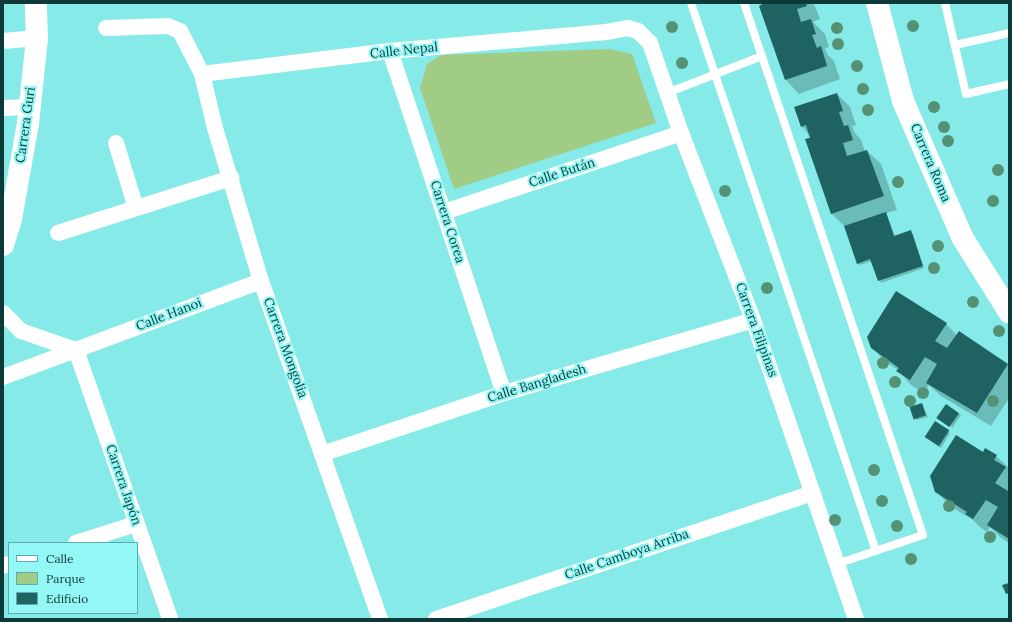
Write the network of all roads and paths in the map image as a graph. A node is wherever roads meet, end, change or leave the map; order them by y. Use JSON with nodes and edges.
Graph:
{"nodes":[{"id":1,"x":36,"y":3,"type":"edge"},
{"id":2,"x":691,"y":3,"type":"edge"},
{"id":3,"x":744,"y":3,"type":"edge"},
{"id":4,"x":877,"y":3,"type":"edge"},
{"id":5,"x":945,"y":3,"type":"edge"},
{"id":6,"x":106,"y":28,"type":"dead end"},
{"id":7,"x":1009,"y":33,"type":"edge"},
{"id":8,"x":37,"y":38,"type":"junction"},
{"id":9,"x":3,"y":40,"type":"edge"},
{"id":10,"x":650,"y":43,"type":"joint"},
{"id":11,"x":955,"y":45,"type":"junction"},
{"id":12,"x":390,"y":51,"type":"junction"},
{"id":13,"x":762,"y":56,"type":"junction"},
{"id":14,"x":202,"y":74,"type":"junction"},
{"id":15,"x":715,"y":74,"type":"junction"},
{"id":16,"x":1009,"y":84,"type":"edge"},
{"id":17,"x":667,"y":92,"type":"junction"},
{"id":18,"x":30,"y":107,"type":"junction"},
{"id":19,"x":3,"y":108,"type":"edge"},
{"id":20,"x":681,"y":133,"type":"junction"},
{"id":21,"x":116,"y":143,"type":"dead end"},
{"id":22,"x":230,"y":178,"type":"junction"},
{"id":23,"x":136,"y":208,"type":"junction"},
{"id":24,"x":444,"y":212,"type":"junction"},
{"id":25,"x":58,"y":233,"type":"dead end"},
{"id":26,"x":3,"y":245,"type":"edge"},
{"id":27,"x":261,"y":281,"type":"junction"},
{"id":28,"x":1009,"y":312,"type":"edge"},
{"id":29,"x":3,"y":313,"type":"edge"},
{"id":30,"x":753,"y":320,"type":"junction"},
{"id":31,"x":76,"y":350,"type":"junction"},
{"id":32,"x":3,"y":377,"type":"edge"},
{"id":33,"x":504,"y":393,"type":"junction"},
{"id":34,"x":322,"y":454,"type":"junction"},
{"id":35,"x":813,"y":493,"type":"junction"},
{"id":36,"x":136,"y":524,"type":"junction"},
{"id":37,"x":79,"y":542,"type":"edge"},
{"id":38,"x":876,"y":551,"type":"junction"},
{"id":39,"x":837,"y":564,"type":"junction"},
{"id":40,"x":438,"y":618,"type":"edge"},
{"id":41,"x":170,"y":619,"type":"edge"},
{"id":42,"x":380,"y":619,"type":"edge"},
{"id":43,"x":856,"y":619,"type":"edge"}],
"edges":[{"from":1,"to":8,"type":"street","name":"Carrera Guri"},
{"from":2,"to":15,"type":"lane"},
{"from":3,"to":13,"type":"lane"},
{"from":4,"to":28,"type":"street","name":"Carrera Roma"},
{"from":5,"to":11,"type":"lane"},
{"from":6,"to":14,"type":"street","name":"Carrera Mongolia"},
{"from":7,"to":11,"type":"lane"},
{"from":8,"to":9,"type":"street"},
{"from":8,"to":18,"type":"street","name":"Carrera Guri"},
{"from":10,"to":12,"type":"street","name":"Calle Nepal"},
{"from":10,"to":17,"type":"street","name":"Carrera Filipinas"},
{"from":11,"to":16,"type":"lane"},
{"from":12,"to":14,"type":"street","name":"Calle Nepal"},
{"from":12,"to":24,"type":"street","name":"Carrera Corea"},
{"from":13,"to":15,"type":"lane"},
{"from":13,"to":38,"type":"lane"},
{"from":14,"to":22,"type":"street","name":"Carrera Mongolia"},
{"from":15,"to":17,"type":"lane"},
{"from":15,"to":38,"type":"lane"},
{"from":17,"to":20,"type":"street","name":"Carrera Filipinas"},
{"from":18,"to":19,"type":"street"},
{"from":18,"to":26,"type":"street","name":"Carrera Guri"},
{"from":20,"to":24,"type":"street","name":"Calle Bután"},
{"from":20,"to":30,"type":"street","name":"Carrera Filipinas"},
{"from":21,"to":23,"type":"street"},
{"from":22,"to":23,"type":"street"},
{"from":22,"to":27,"type":"street","name":"Carrera Mongolia"},
{"from":23,"to":25,"type":"street"},
{"from":24,"to":33,"type":"street","name":"Carrera Corea"},
{"from":27,"to":31,"type":"street","name":"Calle Hanoi"},
{"from":27,"to":34,"type":"street","name":"Carrera Mongolia"},
{"from":29,"to":31,"type":"street"},
{"from":30,"to":33,"type":"street","name":"Calle Bangladesh"},
{"from":30,"to":35,"type":"street","name":"Carrera Filipinas"},
{"from":31,"to":32,"type":"street","name":"Calle Hanoi"},
{"from":31,"to":36,"type":"street","name":"Carrera Japón"},
{"from":33,"to":34,"type":"street","name":"Calle Bangladesh"},
{"from":34,"to":42,"type":"street","name":"Carrera Mongolia"},
{"from":35,"to":39,"type":"street","name":"Carrera Filipinas"},
{"from":35,"to":40,"type":"street","name":"Calle Camboya Arriba"},
{"from":36,"to":37,"type":"street"},
{"from":36,"to":41,"type":"street","name":"Carrera Japón"},
{"from":38,"to":39,"type":"lane"},
{"from":39,"to":43,"type":"street","name":"Carrera Filipinas"}]}
